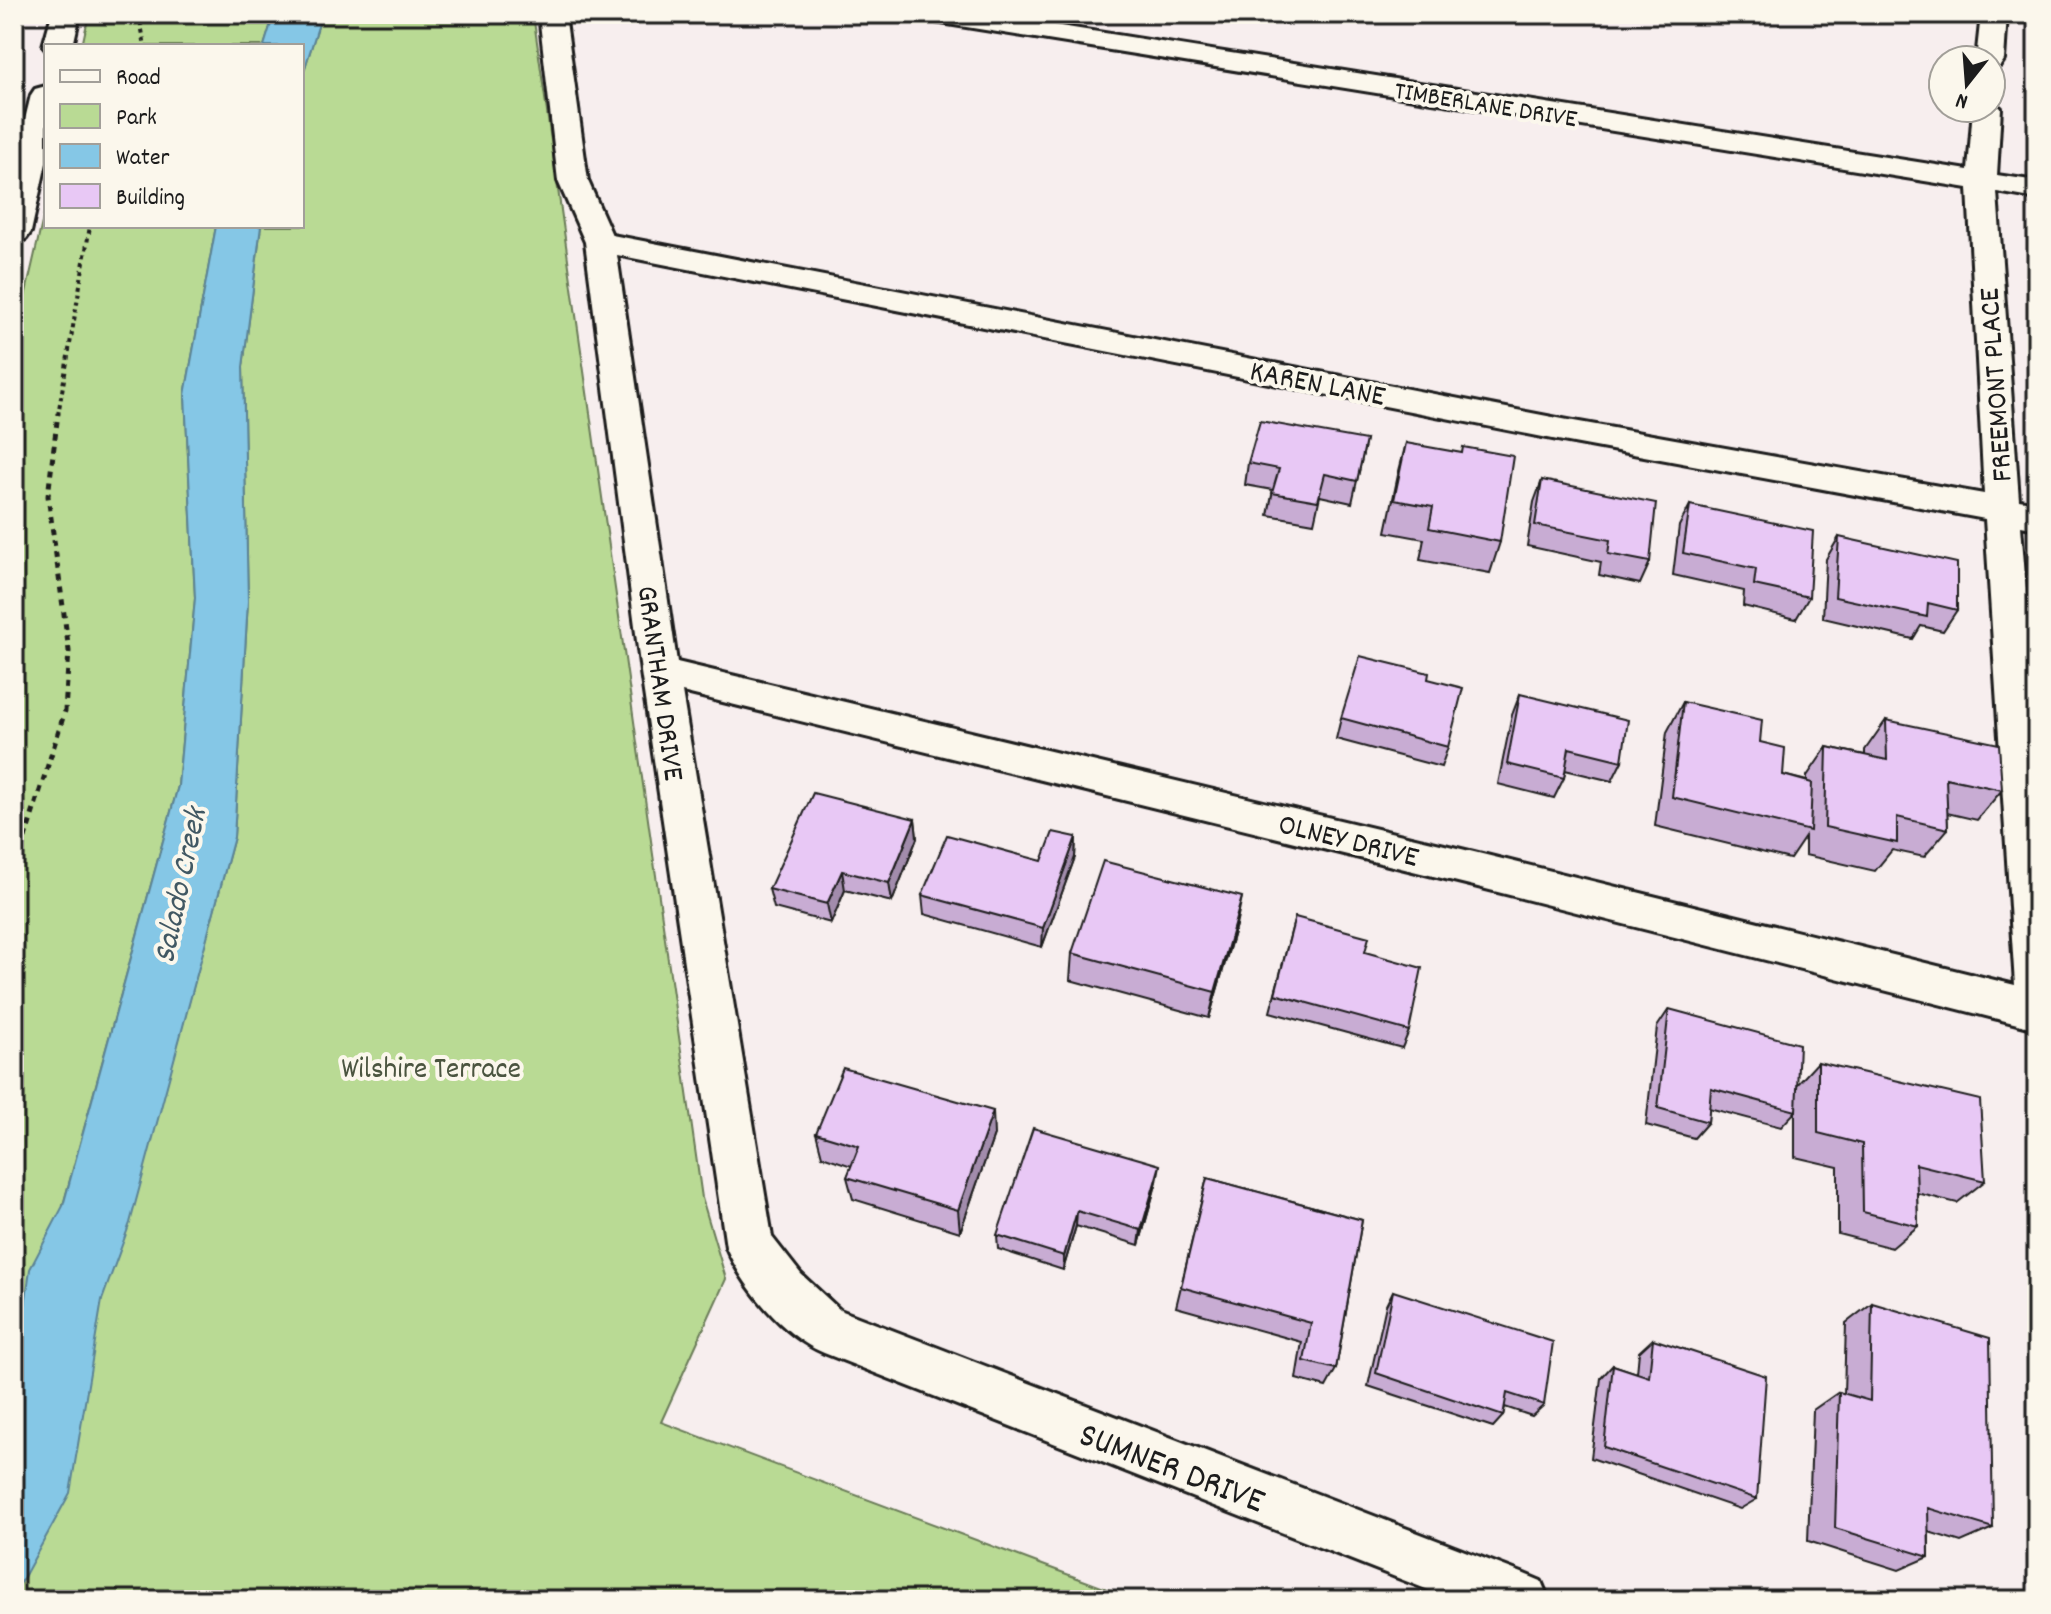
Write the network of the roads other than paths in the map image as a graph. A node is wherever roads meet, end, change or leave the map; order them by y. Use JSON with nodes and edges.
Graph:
{"nodes":[{"id":1,"x":66,"y":14,"type":"edge"},
{"id":2,"x":552,"y":14,"type":"edge"},
{"id":3,"x":935,"y":14,"type":"edge"},
{"id":4,"x":1994,"y":14,"type":"edge"},
{"id":5,"x":58,"y":44,"type":"edge"},
{"id":6,"x":1991,"y":44,"type":"edge"},
{"id":7,"x":44,"y":104,"type":"edge"},
{"id":8,"x":1986,"y":124,"type":"edge"},
{"id":9,"x":1982,"y":181,"type":"junction"},
{"id":10,"x":2037,"y":190,"type":"edge"},
{"id":11,"x":14,"y":232,"type":"edge"},
{"id":12,"x":600,"y":242,"type":"junction"},
{"id":13,"x":2003,"y":509,"type":"junction"},
{"id":14,"x":2037,"y":516,"type":"edge"},
{"id":15,"x":660,"y":672,"type":"junction"},
{"id":16,"x":2037,"y":996,"type":"edge"},
{"id":17,"x":2037,"y":1010,"type":"edge"},
{"id":18,"x":824,"y":1328,"type":"joint"},
{"id":19,"x":1522,"y":1600,"type":"edge"}],
"edges":[{"from":1,"to":5,"type":"street"},
{"from":2,"to":12,"type":"street","name":"GRANTHAM DRIVE"},
{"from":3,"to":9,"type":"street","name":"TIMBERLANE DRIVE"},
{"from":4,"to":6,"type":"street"},
{"from":7,"to":11,"type":"street"},
{"from":8,"to":9,"type":"street","name":"FREEMONT PLACE"},
{"from":9,"to":10,"type":"street","name":"TIMBERLANE DRIVE"},
{"from":9,"to":13,"type":"street","name":"FREEMONT PLACE"},
{"from":12,"to":13,"type":"street","name":"KAREN LANE"},
{"from":12,"to":15,"type":"street","name":"GRANTHAM DRIVE"},
{"from":13,"to":14,"type":"street","name":"KAREN LANE"},
{"from":13,"to":16,"type":"street","name":"FREEMONT PLACE"},
{"from":15,"to":17,"type":"street","name":"OLNEY DRIVE"},
{"from":15,"to":18,"type":"street","name":"GRANTHAM DRIVE"},
{"from":18,"to":19,"type":"street","name":"SUMNER DRIVE"}]}
